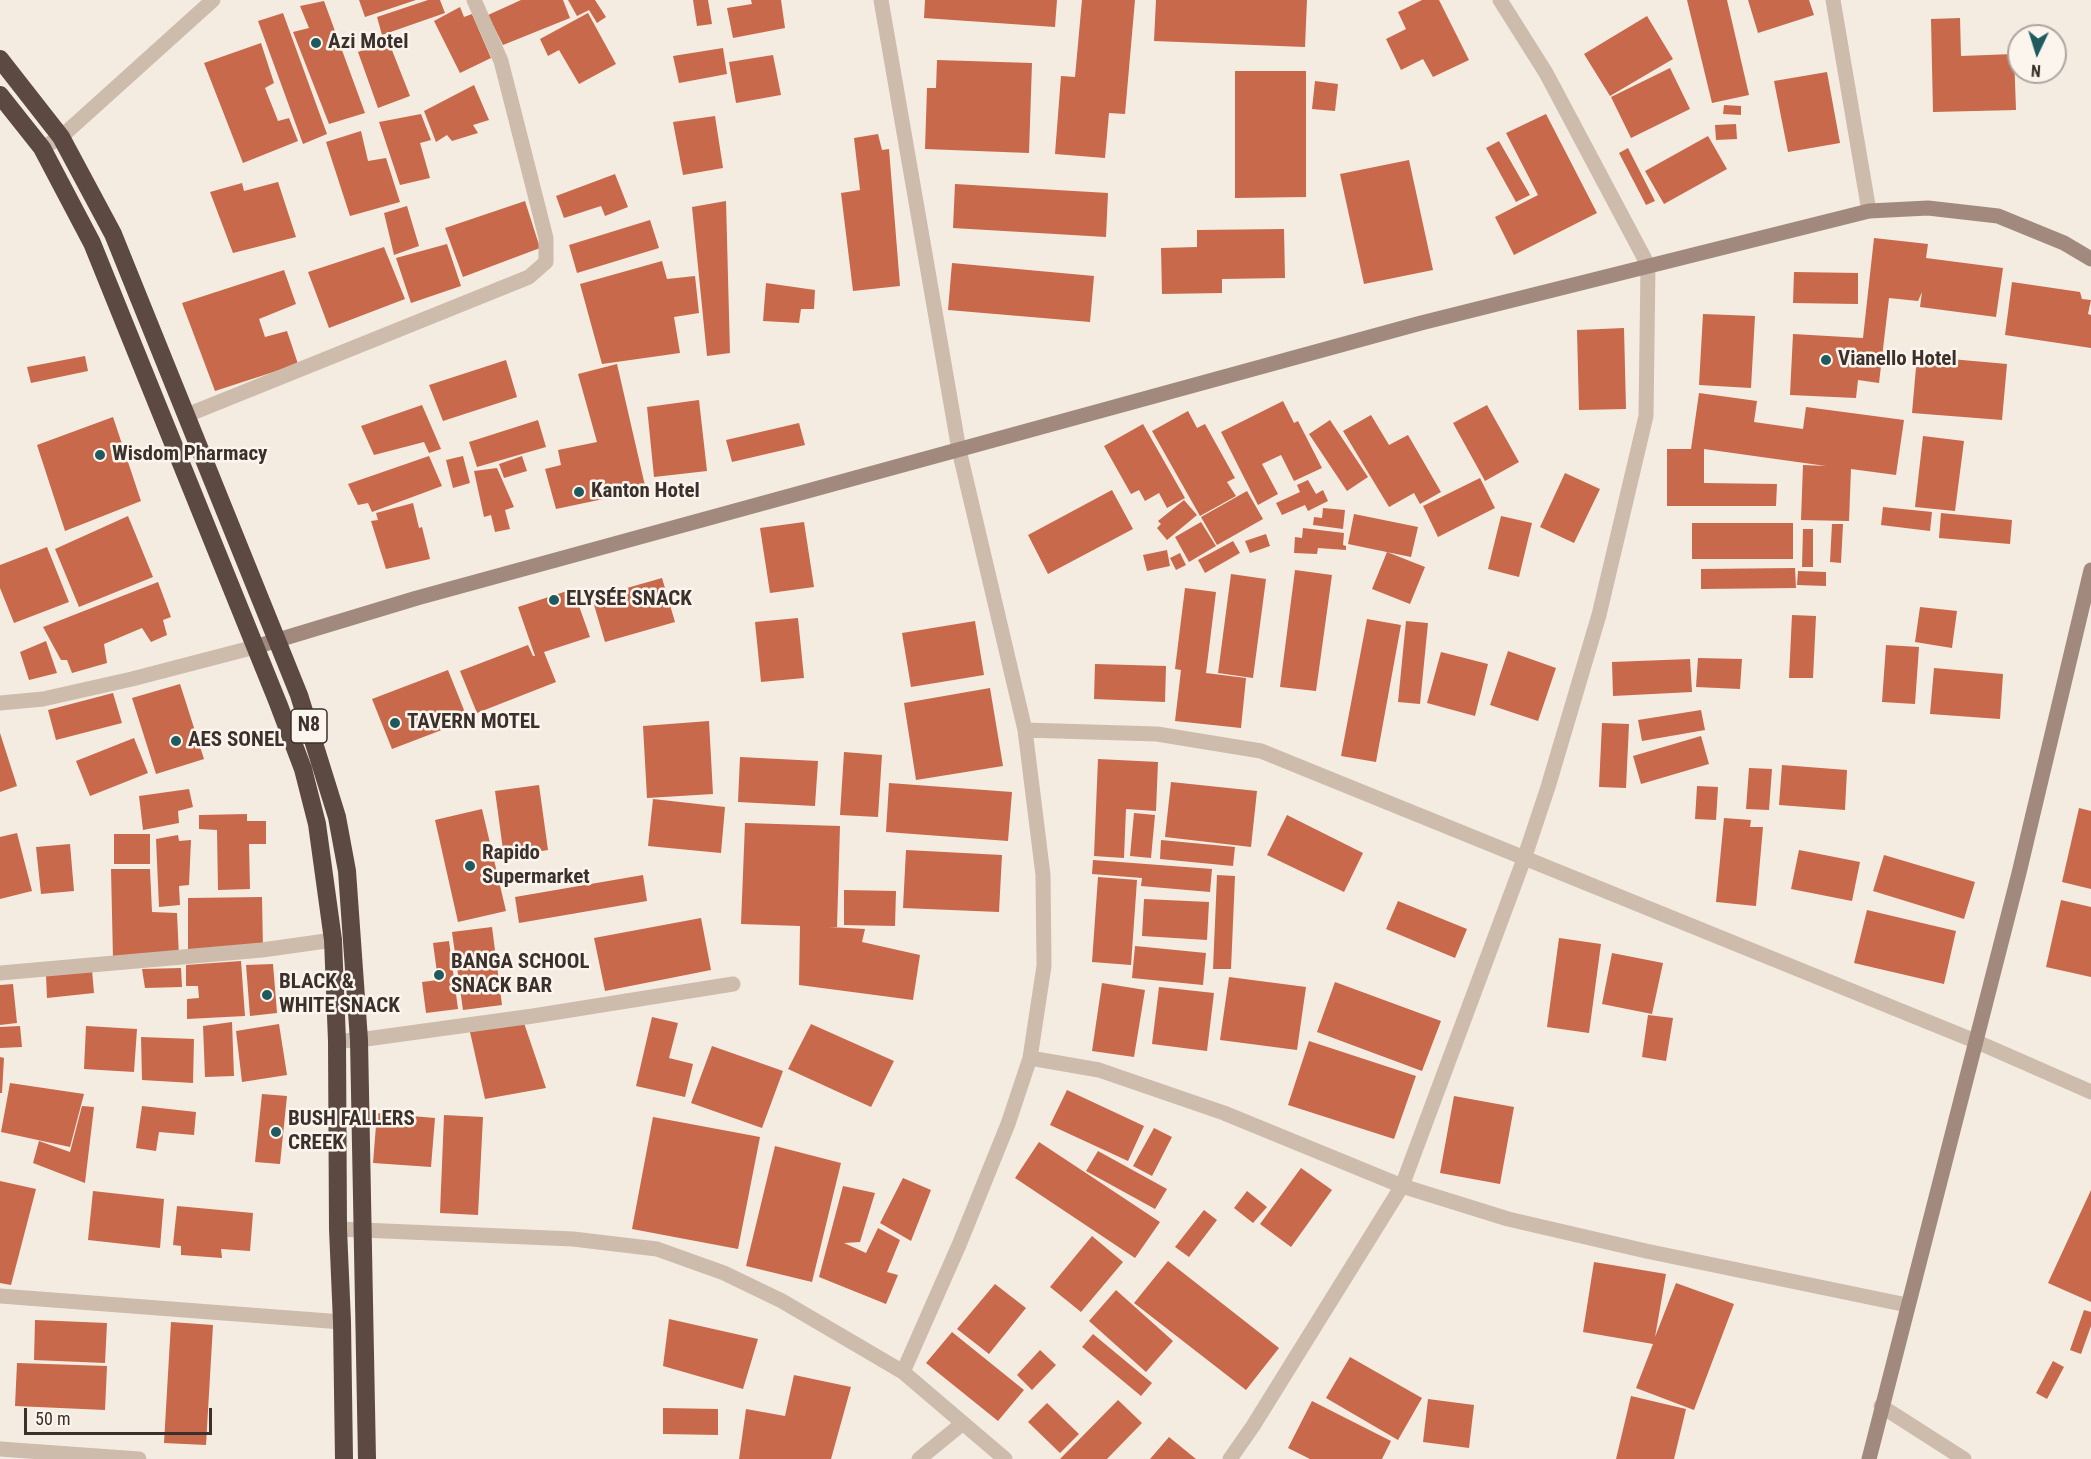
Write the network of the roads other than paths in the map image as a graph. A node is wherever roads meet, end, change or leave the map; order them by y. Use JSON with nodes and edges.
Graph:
{"nodes":[{"id":1,"x":213,"y":0,"type":"edge"},
{"id":2,"x":474,"y":0,"type":"edge"},
{"id":3,"x":882,"y":0,"type":"edge"},
{"id":4,"x":1500,"y":0,"type":"edge"},
{"id":5,"x":1833,"y":0,"type":"edge"},
{"id":6,"x":0,"y":58,"type":"edge"},
{"id":7,"x":0,"y":95,"type":"edge"},
{"id":8,"x":61,"y":136,"type":"junction"},
{"id":9,"x":42,"y":148,"type":"junction"},
{"id":10,"x":1869,"y":211,"type":"junction"},
{"id":11,"x":2091,"y":259,"type":"edge"},
{"id":12,"x":1648,"y":265,"type":"junction"},
{"id":13,"x":187,"y":415,"type":"junction"},
{"id":14,"x":959,"y":450,"type":"junction"},
{"id":15,"x":2091,"y":570,"type":"edge"},
{"id":16,"x":278,"y":640,"type":"junction"},
{"id":17,"x":255,"y":646,"type":"junction"},
{"id":18,"x":0,"y":703,"type":"edge"},
{"id":19,"x":1025,"y":730,"type":"junction"},
{"id":20,"x":1524,"y":859,"type":"junction"},
{"id":21,"x":333,"y":940,"type":"junction"},
{"id":22,"x":0,"y":973,"type":"edge"},
{"id":23,"x":732,"y":984,"type":"dead end"},
{"id":24,"x":359,"y":1040,"type":"junction"},
{"id":25,"x":337,"y":1041,"type":"junction"},
{"id":26,"x":1975,"y":1041,"type":"junction"},
{"id":27,"x":1030,"y":1058,"type":"junction"},
{"id":28,"x":2091,"y":1092,"type":"edge"},
{"id":29,"x":1402,"y":1186,"type":"junction"},
{"id":30,"x":338,"y":1229,"type":"junction"},
{"id":31,"x":361,"y":1230,"type":"junction"},
{"id":32,"x":0,"y":1296,"type":"edge"},
{"id":33,"x":1907,"y":1305,"type":"junction"},
{"id":34,"x":342,"y":1322,"type":"junction"},
{"id":35,"x":903,"y":1372,"type":"junction"},
{"id":36,"x":1881,"y":1406,"type":"junction"},
{"id":37,"x":963,"y":1423,"type":"junction"},
{"id":38,"x":0,"y":1449,"type":"edge"},
{"id":39,"x":139,"y":1459,"type":"edge"},
{"id":40,"x":344,"y":1459,"type":"edge"},
{"id":41,"x":367,"y":1459,"type":"edge"},
{"id":42,"x":919,"y":1459,"type":"edge"},
{"id":43,"x":1005,"y":1459,"type":"edge"},
{"id":44,"x":1230,"y":1459,"type":"edge"},
{"id":45,"x":1869,"y":1459,"type":"edge"},
{"id":46,"x":1964,"y":1459,"type":"edge"}],
"edges":[{"from":1,"to":8,"type":"street"},
{"from":2,"to":13,"type":"street"},
{"from":3,"to":14,"type":"street"},
{"from":4,"to":12,"type":"street"},
{"from":5,"to":10,"type":"street"},
{"from":6,"to":8,"type":"highway","number":"N8"},
{"from":7,"to":9,"type":"highway","number":"N8"},
{"from":8,"to":9,"type":"street"},
{"from":8,"to":13,"type":"highway","number":"N8"},
{"from":9,"to":17,"type":"highway","number":"N8"},
{"from":10,"to":11,"type":"street"},
{"from":10,"to":12,"type":"street"},
{"from":12,"to":14,"type":"street"},
{"from":12,"to":20,"type":"street"},
{"from":13,"to":16,"type":"highway","number":"N8"},
{"from":14,"to":16,"type":"street"},
{"from":14,"to":19,"type":"street"},
{"from":15,"to":26,"type":"street"},
{"from":16,"to":17,"type":"street"},
{"from":16,"to":24,"type":"highway","number":"N8"},
{"from":17,"to":18,"type":"street"},
{"from":17,"to":21,"type":"highway","number":"N8"},
{"from":19,"to":20,"type":"street"},
{"from":19,"to":27,"type":"street"},
{"from":20,"to":26,"type":"street"},
{"from":20,"to":29,"type":"street"},
{"from":21,"to":22,"type":"street"},
{"from":21,"to":25,"type":"highway","number":"N8"},
{"from":23,"to":24,"type":"street"},
{"from":24,"to":25,"type":"street"},
{"from":24,"to":31,"type":"highway","number":"N8"},
{"from":25,"to":30,"type":"highway","number":"N8"},
{"from":26,"to":28,"type":"street"},
{"from":26,"to":33,"type":"street"},
{"from":27,"to":29,"type":"street"},
{"from":27,"to":35,"type":"street"},
{"from":29,"to":33,"type":"street"},
{"from":29,"to":44,"type":"street"},
{"from":30,"to":31,"type":"street"},
{"from":30,"to":34,"type":"highway","number":"N8"},
{"from":31,"to":35,"type":"street"},
{"from":31,"to":41,"type":"highway","number":"N8"},
{"from":32,"to":34,"type":"street"},
{"from":33,"to":36,"type":"street"},
{"from":34,"to":40,"type":"highway","number":"N8"},
{"from":35,"to":37,"type":"street"},
{"from":36,"to":45,"type":"street"},
{"from":36,"to":46,"type":"street"},
{"from":37,"to":42,"type":"street"},
{"from":37,"to":43,"type":"street"},
{"from":38,"to":39,"type":"street"}]}
